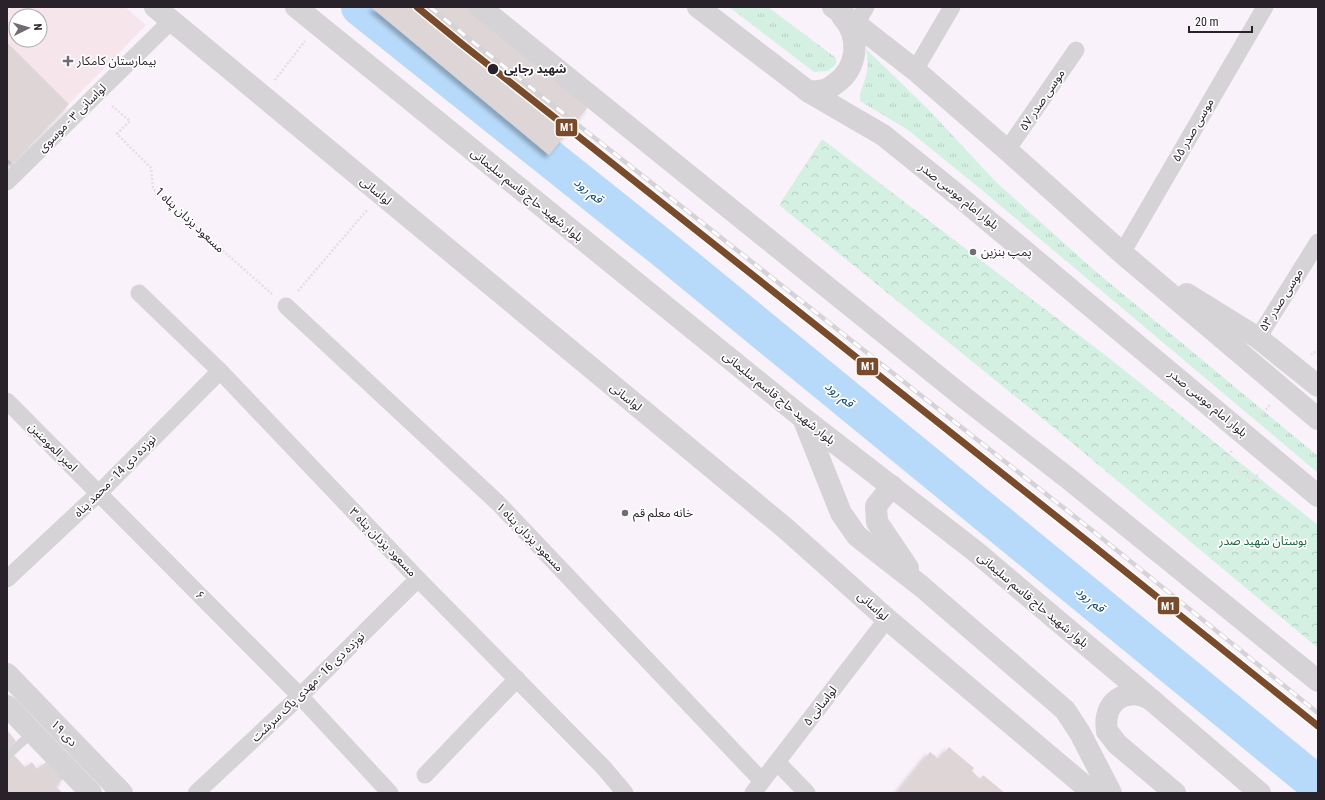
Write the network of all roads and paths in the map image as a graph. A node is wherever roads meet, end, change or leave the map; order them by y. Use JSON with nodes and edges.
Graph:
{"nodes":[{"id":1,"x":296,"y":7,"type":"edge"},
{"id":2,"x":480,"y":7,"type":"edge"},
{"id":3,"x":698,"y":7,"type":"edge"},
{"id":4,"x":952,"y":7,"type":"edge"},
{"id":5,"x":1265,"y":7,"type":"edge"},
{"id":6,"x":834,"y":8,"type":"edge"},
{"id":7,"x":170,"y":12,"type":"edge"},
{"id":8,"x":861,"y":15,"type":"edge"},
{"id":9,"x":1076,"y":50,"type":"dead end"},
{"id":10,"x":915,"y":70,"type":"junction"},
{"id":11,"x":809,"y":92,"type":"junction"},
{"id":12,"x":98,"y":93,"type":"junction"},
{"id":13,"x":1007,"y":150,"type":"junction"},
{"id":14,"x":9,"y":176,"type":"edge"},
{"id":15,"x":381,"y":194,"type":"junction"},
{"id":16,"x":1318,"y":242,"type":"edge"},
{"id":17,"x":1122,"y":253,"type":"junction"},
{"id":18,"x":139,"y":293,"type":"dead end"},
{"id":19,"x":286,"y":306,"type":"junction"},
{"id":20,"x":1258,"y":338,"type":"junction"},
{"id":21,"x":1314,"y":352,"type":"dead end"},
{"id":22,"x":1318,"y":355,"type":"edge"},
{"id":23,"x":220,"y":371,"type":"junction"},
{"id":24,"x":1318,"y":386,"type":"edge"},
{"id":25,"x":7,"y":401,"type":"edge"},
{"id":26,"x":803,"y":418,"type":"junction"},
{"id":27,"x":1318,"y":419,"type":"edge"},
{"id":28,"x":1225,"y":460,"type":"dead end"},
{"id":29,"x":1253,"y":481,"type":"dead end"},
{"id":30,"x":892,"y":486,"type":"junction"},
{"id":31,"x":99,"y":493,"type":"junction"},
{"id":32,"x":1318,"y":496,"type":"edge"},
{"id":33,"x":7,"y":579,"type":"edge"},
{"id":34,"x":418,"y":579,"type":"junction"},
{"id":35,"x":921,"y":586,"type":"junction"},
{"id":36,"x":887,"y":619,"type":"junction"},
{"id":37,"x":7,"y":674,"type":"edge"},
{"id":38,"x":518,"y":679,"type":"junction"},
{"id":39,"x":1318,"y":681,"type":"edge"},
{"id":40,"x":300,"y":696,"type":"junction"},
{"id":41,"x":1152,"y":701,"type":"junction"},
{"id":42,"x":14,"y":702,"type":"edge"},
{"id":43,"x":40,"y":724,"type":"junction"},
{"id":44,"x":7,"y":756,"type":"edge"},
{"id":45,"x":777,"y":762,"type":"junction"},
{"id":46,"x":424,"y":775,"type":"dead end"},
{"id":47,"x":758,"y":787,"type":"edge"},
{"id":48,"x":91,"y":793,"type":"edge"},
{"id":49,"x":122,"y":793,"type":"edge"},
{"id":50,"x":196,"y":793,"type":"edge"},
{"id":51,"x":390,"y":793,"type":"edge"},
{"id":52,"x":625,"y":793,"type":"edge"},
{"id":53,"x":807,"y":793,"type":"edge"},
{"id":54,"x":1093,"y":793,"type":"edge"},
{"id":55,"x":1112,"y":793,"type":"edge"},
{"id":56,"x":1175,"y":793,"type":"edge"},
{"id":57,"x":1260,"y":793,"type":"edge"}],
"edges":[{"from":1,"to":26,"type":"main road","name":"بلوار شهید حاج قاسم سلیمانی"},
{"from":2,"to":39,"type":"main road"},
{"from":3,"to":11,"type":"main road","name":"بلوار امام موسی صدر"},
{"from":4,"to":10,"type":"street"},
{"from":5,"to":17,"type":"street","name":"موسی صدر ۵۵"},
{"from":6,"to":8,"type":"main road"},
{"from":6,"to":11,"type":"main road"},
{"from":7,"to":12,"type":"street","name":"لواسانی ۳ - موسوی"},
{"from":7,"to":15,"type":"main road","name":"لواسانی"},
{"from":8,"to":10,"type":"main road"},
{"from":9,"to":13,"type":"street","name":"موسی صدر ۵۷"},
{"from":10,"to":13,"type":"main road"},
{"from":11,"to":32,"type":"main road","name":"بلوار امام موسی صدر"},
{"from":12,"to":14,"type":"street","name":"لواسانی ۳ - موسوی"},
{"from":12,"to":19,"type":"path","name":"1 مسعود یزدان پناه"},
{"from":13,"to":17,"type":"main road"},
{"from":15,"to":19,"type":"path"},
{"from":15,"to":36,"type":"main road","name":"لواسانی"},
{"from":16,"to":20,"type":"street","name":"موسی صدر ۵۳"},
{"from":17,"to":20,"type":"main road"},
{"from":17,"to":27,"type":"main road"},
{"from":18,"to":23,"type":"street","name":"۳ مسعود یزدان پناه"},
{"from":19,"to":47,"type":"street","name":"۱ مسعود یزدان پناه"},
{"from":20,"to":24,"type":"main road"},
{"from":21,"to":22,"type":"path"},
{"from":23,"to":31,"type":"street","name":"نوزده دی 14 - محمد پناه"},
{"from":23,"to":34,"type":"street","name":"۳ مسعود یزدان پناه"},
{"from":25,"to":31,"type":"street","name":"امیر المومنین"},
{"from":26,"to":30,"type":"main road","name":"بلوار شهید حاج قاسم سلیمانی"},
{"from":26,"to":35,"type":"main road"},
{"from":28,"to":29,"type":"path"},
{"from":30,"to":35,"type":"main road"},
{"from":30,"to":41,"type":"main road","name":"بلوار شهید حاج قاسم سلیمانی"},
{"from":31,"to":33,"type":"street","name":"نوزده دی 14 - محمد پناه"},
{"from":31,"to":40,"type":"street","name":"۶"},
{"from":34,"to":38,"type":"street","name":"۳ مسعود یزدان پناه"},
{"from":34,"to":40,"type":"street","name":"نوزده دی 16 - مهدی پاک سرشت"},
{"from":35,"to":55,"type":"main road"},
{"from":36,"to":45,"type":"street","name":"لواسانی ۵"},
{"from":36,"to":54,"type":"main road","name":"لواسانی"},
{"from":37,"to":42,"type":"main road","name":"۱۹ دی"},
{"from":38,"to":46,"type":"street"},
{"from":38,"to":52,"type":"street","name":"۳ مسعود یزدان پناه"},
{"from":40,"to":50,"type":"street","name":"نوزده دی 16 - مهدی پاک سرشت"},
{"from":40,"to":51,"type":"street","name":"۶"},
{"from":41,"to":56,"type":"main road"},
{"from":41,"to":57,"type":"main road","name":"بلوار شهید حاج قاسم سلیمانی"},
{"from":42,"to":43,"type":"main road","name":"۱۹ دی"},
{"from":43,"to":44,"type":"lane"},
{"from":43,"to":48,"type":"main road","name":"۱۹ دی"},
{"from":43,"to":49,"type":"main road","name":"۱۹ دی"},
{"from":45,"to":47,"type":"street","name":"لواسانی ۵"},
{"from":45,"to":53,"type":"street"}]}
